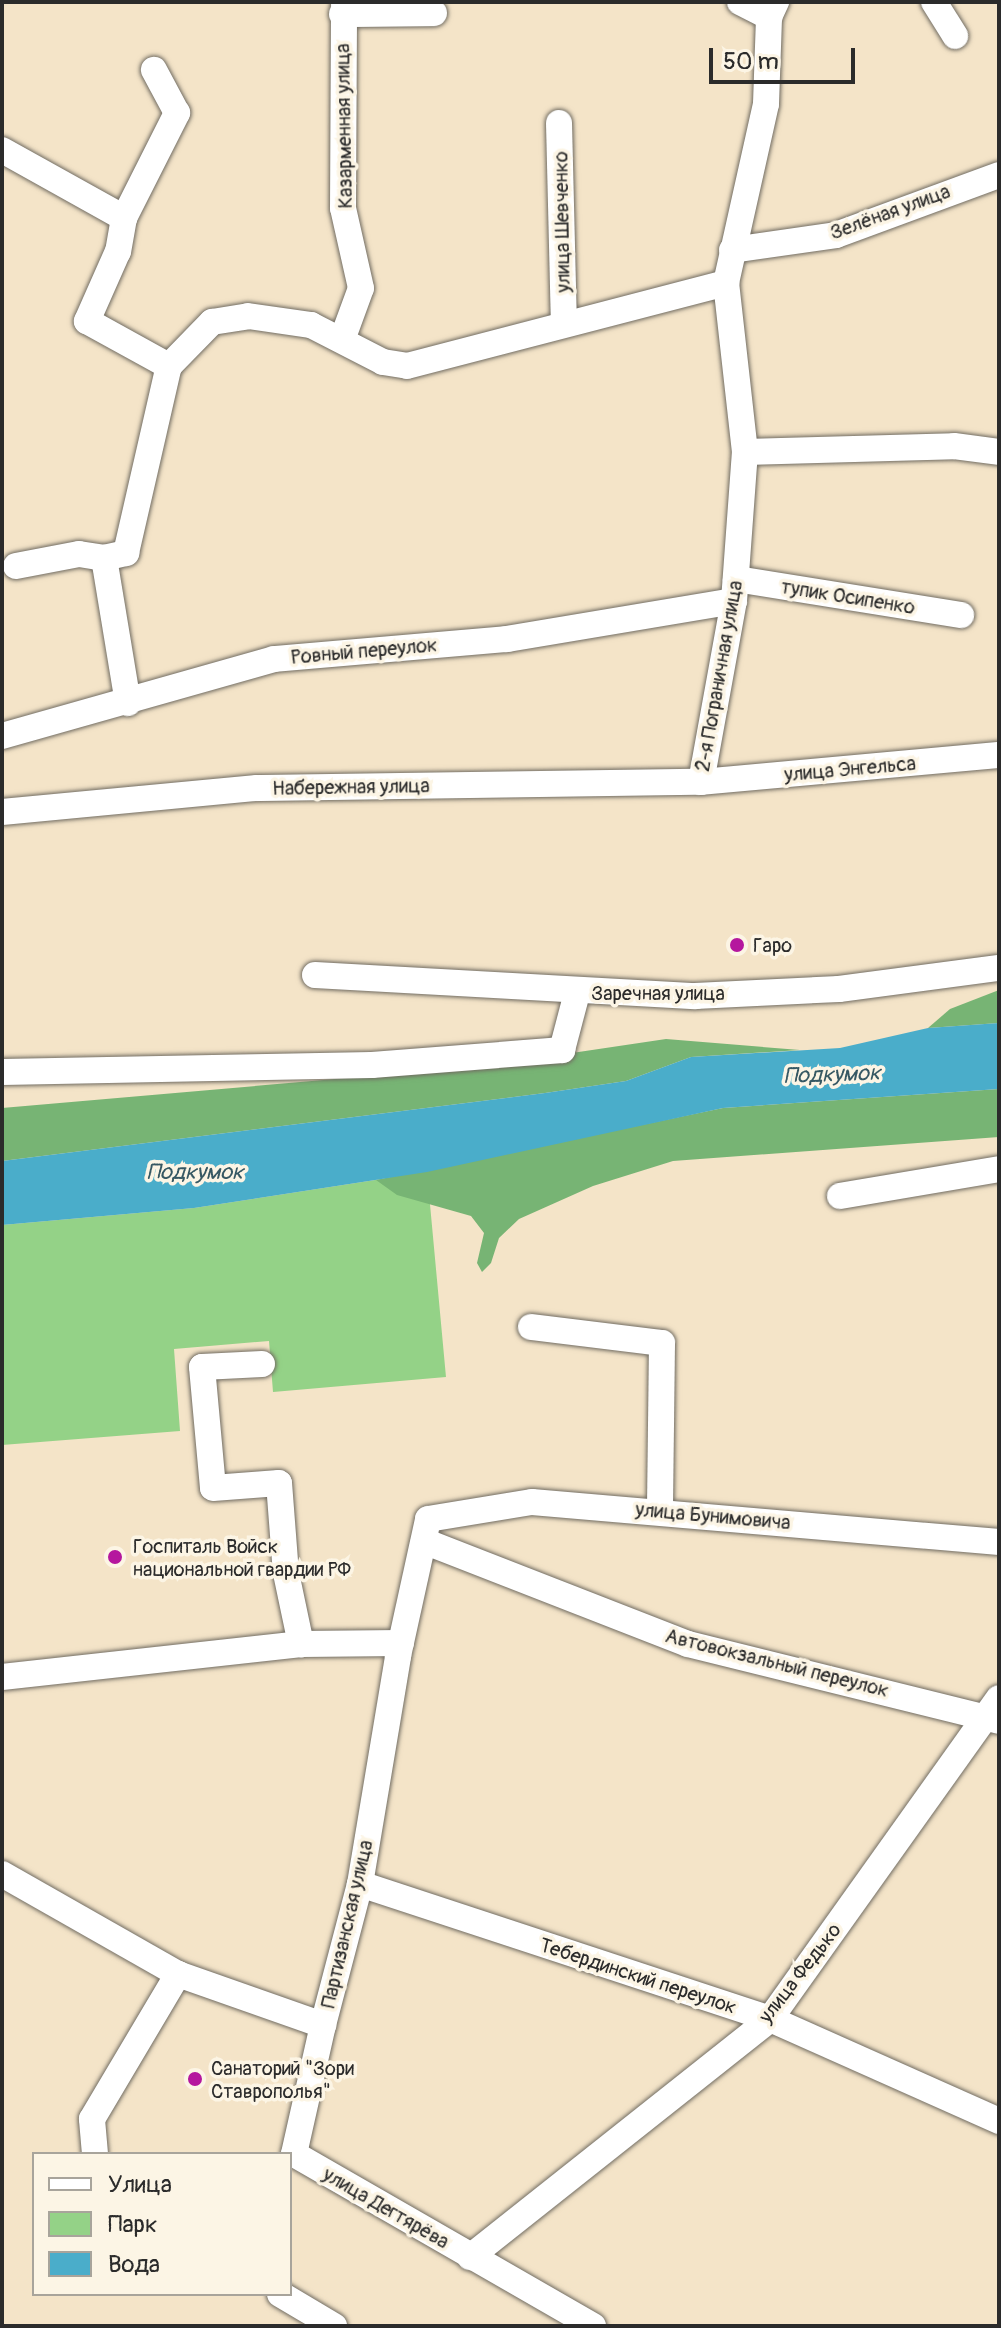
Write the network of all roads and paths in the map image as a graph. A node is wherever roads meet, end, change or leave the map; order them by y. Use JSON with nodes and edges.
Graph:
{"nodes":[{"id":1,"x":740,"y":2,"type":"edge"},
{"id":2,"x":934,"y":2,"type":"edge"},
{"id":3,"x":343,"y":8,"type":"edge"},
{"id":4,"x":772,"y":9,"type":"edge"},
{"id":5,"x":434,"y":13,"type":"dead end"},
{"id":6,"x":955,"y":36,"type":"dead end"},
{"id":7,"x":154,"y":70,"type":"dead end"},
{"id":8,"x":559,"y":123,"type":"dead end"},
{"id":9,"x":2,"y":150,"type":"edge"},
{"id":10,"x":999,"y":175,"type":"edge"},
{"id":11,"x":124,"y":218,"type":"junction"},
{"id":12,"x":732,"y":250,"type":"junction"},
{"id":13,"x":726,"y":283,"type":"junction"},
{"id":14,"x":564,"y":321,"type":"junction"},
{"id":15,"x":342,"y":340,"type":"junction"},
{"id":16,"x":169,"y":366,"type":"junction"},
{"id":17,"x":745,"y":452,"type":"junction"},
{"id":18,"x":999,"y":452,"type":"edge"},
{"id":19,"x":104,"y":558,"type":"junction"},
{"id":20,"x":16,"y":566,"type":"dead end"},
{"id":21,"x":735,"y":590,"type":"junction"},
{"id":22,"x":961,"y":615,"type":"dead end"},
{"id":23,"x":128,"y":703,"type":"junction"},
{"id":24,"x":2,"y":736,"type":"edge"},
{"id":25,"x":999,"y":755,"type":"edge"},
{"id":26,"x":701,"y":782,"type":"junction"},
{"id":27,"x":2,"y":812,"type":"edge"},
{"id":28,"x":999,"y":968,"type":"edge"},
{"id":29,"x":315,"y":975,"type":"dead end"},
{"id":30,"x":577,"y":993,"type":"junction"},
{"id":31,"x":2,"y":1072,"type":"edge"},
{"id":32,"x":999,"y":1169,"type":"edge"},
{"id":33,"x":840,"y":1196,"type":"dead end"},
{"id":34,"x":531,"y":1327,"type":"dead end"},
{"id":35,"x":262,"y":1364,"type":"dead end"},
{"id":36,"x":660,"y":1511,"type":"junction"},
{"id":37,"x":426,"y":1530,"type":"junction"},
{"id":38,"x":999,"y":1542,"type":"edge"},
{"id":39,"x":401,"y":1643,"type":"junction"},
{"id":40,"x":301,"y":1644,"type":"junction"},
{"id":41,"x":2,"y":1677,"type":"edge"},
{"id":42,"x":995,"y":1712,"type":"edge"},
{"id":43,"x":2,"y":1874,"type":"edge"},
{"id":44,"x":360,"y":1884,"type":"junction"},
{"id":45,"x":178,"y":1974,"type":"junction"},
{"id":46,"x":770,"y":2019,"type":"junction"},
{"id":47,"x":323,"y":2025,"type":"junction"},
{"id":48,"x":999,"y":2121,"type":"edge"},
{"id":49,"x":95,"y":2152,"type":"edge"},
{"id":50,"x":470,"y":2257,"type":"junction"},
{"id":51,"x":283,"y":2296,"type":"edge"},
{"id":52,"x":334,"y":2326,"type":"edge"},
{"id":53,"x":593,"y":2326,"type":"edge"}],
"edges":[{"from":1,"to":4,"type":"street"},
{"from":2,"to":6,"type":"street"},
{"from":3,"to":5,"type":"street"},
{"from":3,"to":15,"type":"street","name":"Казарменная улица"},
{"from":4,"to":12,"type":"street","name":"2-я Пограничная улица"},
{"from":7,"to":11,"type":"street"},
{"from":8,"to":14,"type":"street","name":"улица Шевченко"},
{"from":9,"to":11,"type":"street"},
{"from":10,"to":12,"type":"street","name":"Зелёная улица"},
{"from":11,"to":16,"type":"street"},
{"from":12,"to":13,"type":"street","name":"2-я Пограничная улица"},
{"from":13,"to":14,"type":"street","name":"улица Шевченко"},
{"from":13,"to":17,"type":"street","name":"2-я Пограничная улица"},
{"from":14,"to":15,"type":"street","name":"улица Шевченко"},
{"from":15,"to":16,"type":"street","name":"улица Шевченко"},
{"from":16,"to":19,"type":"street"},
{"from":17,"to":18,"type":"street"},
{"from":17,"to":21,"type":"street","name":"2-я Пограничная улица"},
{"from":19,"to":20,"type":"street"},
{"from":19,"to":23,"type":"street"},
{"from":21,"to":22,"type":"street","name":"тупик Осипенко"},
{"from":21,"to":23,"type":"street","name":"Ровный переулок"},
{"from":21,"to":26,"type":"street","name":"2-я Пограничная улица"},
{"from":23,"to":24,"type":"street","name":"Ровный переулок"},
{"from":25,"to":26,"type":"street","name":"улица Энгельса"},
{"from":26,"to":27,"type":"street","name":"Набережная улица"},
{"from":28,"to":30,"type":"street","name":"Заречная улица"},
{"from":29,"to":30,"type":"street","name":"Заречная улица"},
{"from":30,"to":31,"type":"street"},
{"from":32,"to":33,"type":"street"},
{"from":34,"to":36,"type":"street"},
{"from":35,"to":40,"type":"street"},
{"from":36,"to":37,"type":"street","name":"улица Бунимовича"},
{"from":36,"to":38,"type":"street","name":"улица Бунимовича"},
{"from":37,"to":39,"type":"street","name":"Партизанская улица"},
{"from":37,"to":42,"type":"street","name":"Автовокзальный переулок"},
{"from":39,"to":40,"type":"street"},
{"from":39,"to":44,"type":"street","name":"Партизанская улица"},
{"from":40,"to":41,"type":"street"},
{"from":42,"to":46,"type":"street","name":"улица Федько"},
{"from":43,"to":45,"type":"street","name":"Партизанская улица"},
{"from":44,"to":46,"type":"street","name":"Тебердинский переулок"},
{"from":44,"to":47,"type":"street","name":"Партизанская улица"},
{"from":45,"to":47,"type":"street","name":"Партизанская улица"},
{"from":45,"to":49,"type":"street"},
{"from":46,"to":48,"type":"street","name":"Тебердинский переулок"},
{"from":46,"to":50,"type":"street","name":"улица Федько"},
{"from":47,"to":50,"type":"street","name":"улица Дегтярёва"},
{"from":50,"to":53,"type":"street","name":"улица Дегтярёва"},
{"from":51,"to":52,"type":"street"}]}
